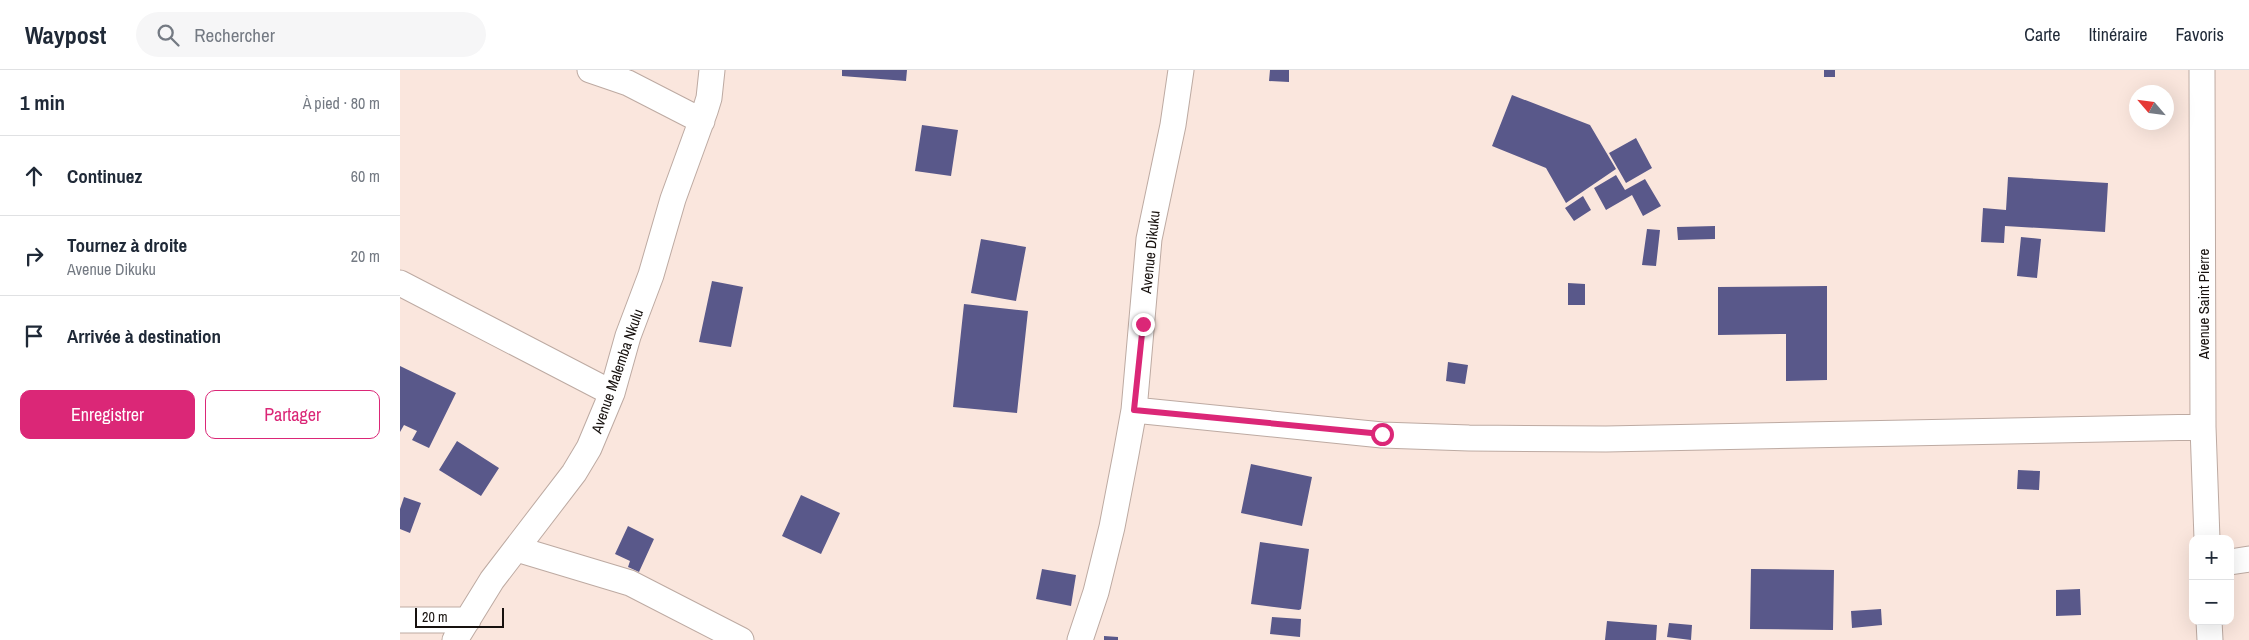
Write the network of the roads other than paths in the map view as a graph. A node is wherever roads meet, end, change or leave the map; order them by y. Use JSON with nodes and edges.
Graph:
{"nodes":[{"id":1,"x":590,"y":70,"type":"edge"},
{"id":2,"x":712,"y":70,"type":"edge"},
{"id":3,"x":1182,"y":70,"type":"edge"},
{"id":4,"x":2202,"y":70,"type":"edge"},
{"id":5,"x":702,"y":120,"type":"junction"},
{"id":6,"x":400,"y":283,"type":"edge"},
{"id":7,"x":612,"y":393,"type":"junction"},
{"id":8,"x":1134,"y":410,"type":"junction"},
{"id":9,"x":2203,"y":427,"type":"junction"},
{"id":10,"x":2207,"y":535,"type":"edge"},
{"id":11,"x":517,"y":549,"type":"junction"},
{"id":12,"x":2249,"y":560,"type":"edge"},
{"id":13,"x":2234,"y":562,"type":"edge"},
{"id":14,"x":400,"y":620,"type":"edge"},
{"id":15,"x":2209,"y":625,"type":"edge"},
{"id":16,"x":462,"y":630,"type":"edge"},
{"id":17,"x":741,"y":640,"type":"edge"},
{"id":18,"x":1080,"y":640,"type":"edge"},
{"id":19,"x":2210,"y":640,"type":"edge"}],
"edges":[{"from":1,"to":5,"type":"street"},
{"from":2,"to":5,"type":"street","name":"Avenue Malemba Nkulu"},
{"from":3,"to":8,"type":"street","name":"Avenue Dikuku"},
{"from":4,"to":9,"type":"street","name":"Avenue Saint Pierre"},
{"from":5,"to":7,"type":"street","name":"Avenue Malemba Nkulu"},
{"from":6,"to":7,"type":"street"},
{"from":7,"to":11,"type":"street","name":"Avenue Malemba Nkulu"},
{"from":8,"to":9,"type":"street"},
{"from":8,"to":18,"type":"street","name":"Avenue Dikuku"},
{"from":9,"to":10,"type":"street","name":"Avenue Saint Pierre"},
{"from":11,"to":16,"type":"street","name":"Avenue Malemba Nkulu"},
{"from":11,"to":17,"type":"street"},
{"from":12,"to":13,"type":"street"},
{"from":14,"to":16,"type":"street"},
{"from":15,"to":19,"type":"street"}]}
